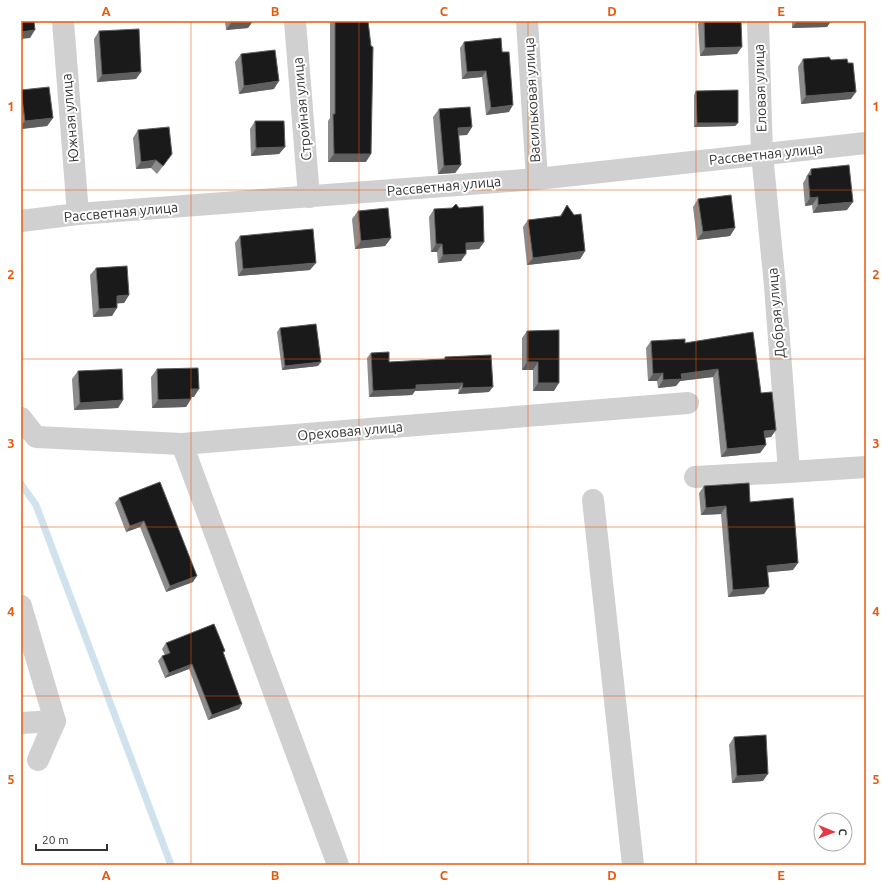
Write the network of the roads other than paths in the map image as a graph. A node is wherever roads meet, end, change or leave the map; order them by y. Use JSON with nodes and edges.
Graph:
{"nodes":[{"id":1,"x":63,"y":21,"type":"edge"},
{"id":2,"x":295,"y":21,"type":"edge"},
{"id":3,"x":527,"y":21,"type":"edge"},
{"id":4,"x":758,"y":21,"type":"edge"},
{"id":5,"x":866,"y":143,"type":"edge"},
{"id":6,"x":762,"y":154,"type":"junction"},
{"id":7,"x":537,"y":179,"type":"junction"},
{"id":8,"x":309,"y":197,"type":"junction"},
{"id":9,"x":78,"y":214,"type":"junction"},
{"id":10,"x":21,"y":221,"type":"edge"},
{"id":11,"x":688,"y":404,"type":"dead end"},
{"id":12,"x":21,"y":418,"type":"edge"},
{"id":13,"x":28,"y":442,"type":"edge"},
{"id":14,"x":182,"y":444,"type":"junction"},
{"id":15,"x":866,"y":467,"type":"edge"},
{"id":16,"x":789,"y":472,"type":"junction"},
{"id":17,"x":695,"y":477,"type":"dead end"},
{"id":18,"x":593,"y":500,"type":"dead end"},
{"id":19,"x":21,"y":606,"type":"edge"},
{"id":20,"x":55,"y":721,"type":"junction"},
{"id":21,"x":21,"y":723,"type":"edge"},
{"id":22,"x":38,"y":760,"type":"dead end"},
{"id":23,"x":338,"y":865,"type":"edge"},
{"id":24,"x":633,"y":865,"type":"edge"}],
"edges":[{"from":1,"to":9,"type":"street","name":"Южная улица"},
{"from":2,"to":8,"type":"street","name":"Стройная улица"},
{"from":3,"to":7,"type":"street","name":"Васильковая улица"},
{"from":4,"to":6,"type":"street","name":"Еловая улица"},
{"from":5,"to":6,"type":"street","name":"Рассветная улица"},
{"from":6,"to":7,"type":"street","name":"Рассветная улица"},
{"from":6,"to":16,"type":"street","name":"Добрая улица"},
{"from":7,"to":8,"type":"street","name":"Рассветная улица"},
{"from":8,"to":9,"type":"street","name":"Рассветная улица"},
{"from":9,"to":10,"type":"street","name":"Рассветная улица"},
{"from":11,"to":14,"type":"street","name":"Ореховая улица"},
{"from":12,"to":13,"type":"street","name":"Ореховая улица"},
{"from":13,"to":14,"type":"street","name":"Ореховая улица"},
{"from":14,"to":23,"type":"street"},
{"from":15,"to":16,"type":"street"},
{"from":16,"to":17,"type":"street"},
{"from":18,"to":24,"type":"street"},
{"from":19,"to":20,"type":"street"},
{"from":20,"to":21,"type":"street"},
{"from":20,"to":22,"type":"street"}]}
